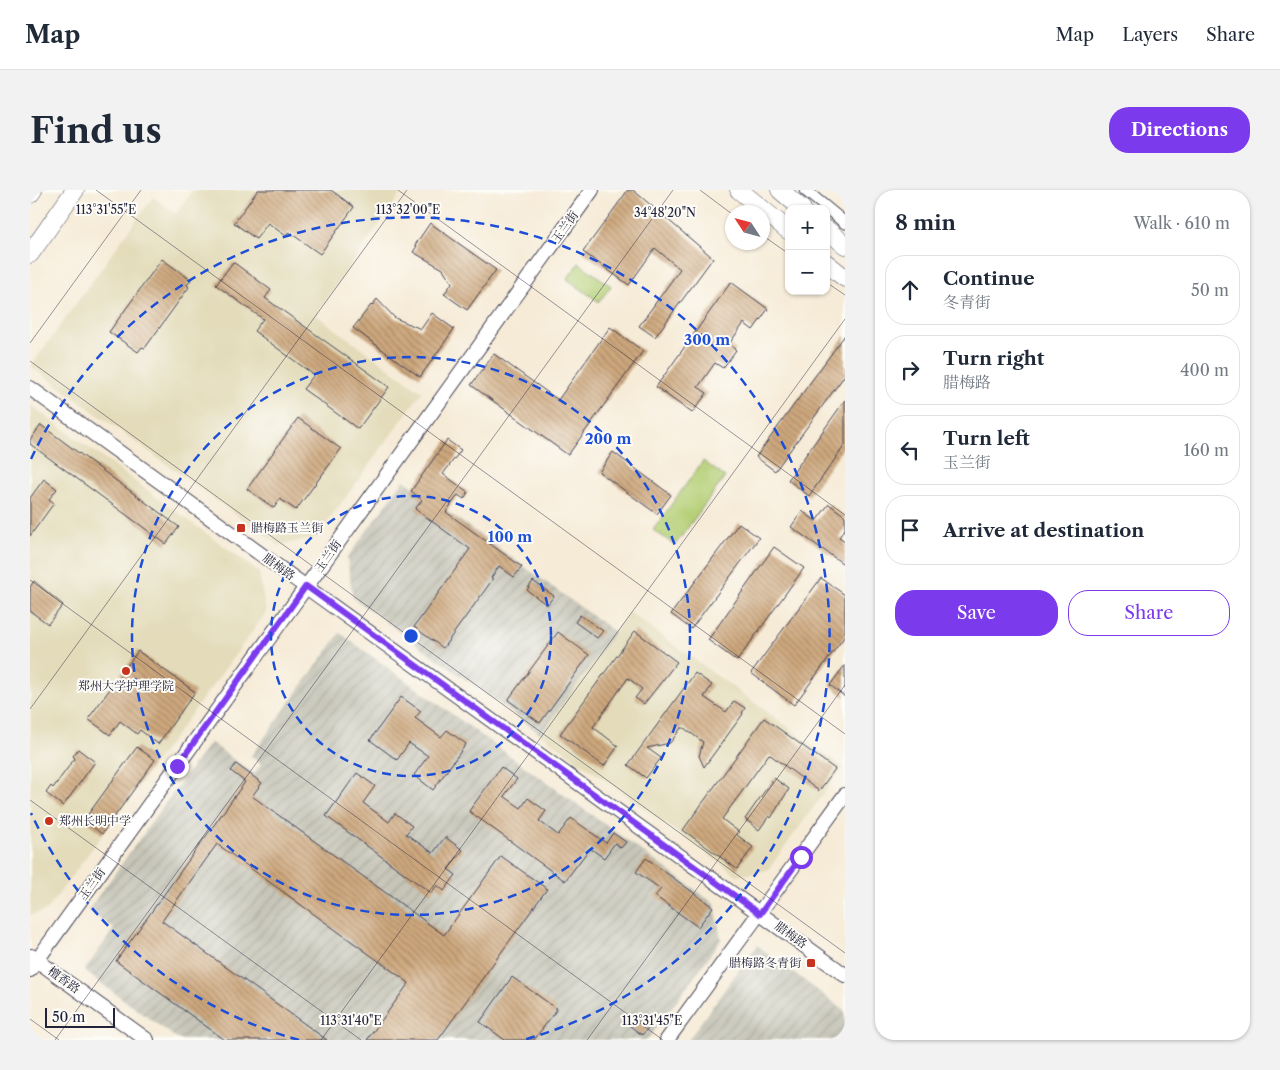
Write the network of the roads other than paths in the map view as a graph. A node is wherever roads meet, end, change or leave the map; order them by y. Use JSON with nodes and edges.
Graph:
{"nodes":[{"id":1,"x":33,"y":190,"type":"edge"},
{"id":2,"x":75,"y":190,"type":"edge"},
{"id":3,"x":592,"y":190,"type":"edge"},
{"id":4,"x":739,"y":190,"type":"edge"},
{"id":5,"x":780,"y":190,"type":"edge"},
{"id":6,"x":805,"y":190,"type":"edge"},
{"id":7,"x":30,"y":194,"type":"edge"},
{"id":8,"x":797,"y":205,"type":"edge"},
{"id":9,"x":845,"y":223,"type":"edge"},
{"id":10,"x":785,"y":228,"type":"edge"},
{"id":11,"x":830,"y":232,"type":"edge"},
{"id":12,"x":845,"y":245,"type":"edge"},
{"id":13,"x":30,"y":254,"type":"edge"},
{"id":14,"x":830,"y":266,"type":"edge"},
{"id":15,"x":845,"y":278,"type":"edge"},
{"id":16,"x":30,"y":388,"type":"edge"},
{"id":17,"x":306,"y":586,"type":"junction"},
{"id":18,"x":845,"y":795,"type":"edge"},
{"id":19,"x":760,"y":914,"type":"junction"},
{"id":20,"x":32,"y":962,"type":"edge"},
{"id":21,"x":845,"y":975,"type":"edge"},
{"id":22,"x":148,"y":1040,"type":"edge"},
{"id":23,"x":667,"y":1040,"type":"edge"}],
"edges":[{"from":1,"to":7,"type":"main road"},
{"from":2,"to":13,"type":"main road"},
{"from":3,"to":17,"type":"street","name":"玉兰街"},
{"from":4,"to":10,"type":"main road"},
{"from":5,"to":8,"type":"main road"},
{"from":6,"to":9,"type":"street"},
{"from":11,"to":12,"type":"main road"},
{"from":14,"to":15,"type":"main road"},
{"from":16,"to":17,"type":"street","name":"腊梅路"},
{"from":17,"to":19,"type":"street","name":"腊梅路"},
{"from":17,"to":20,"type":"street","name":"玉兰街"},
{"from":18,"to":19,"type":"street"},
{"from":19,"to":21,"type":"street","name":"腊梅路"},
{"from":19,"to":23,"type":"street"},
{"from":20,"to":22,"type":"street","name":"檀香路"}]}
